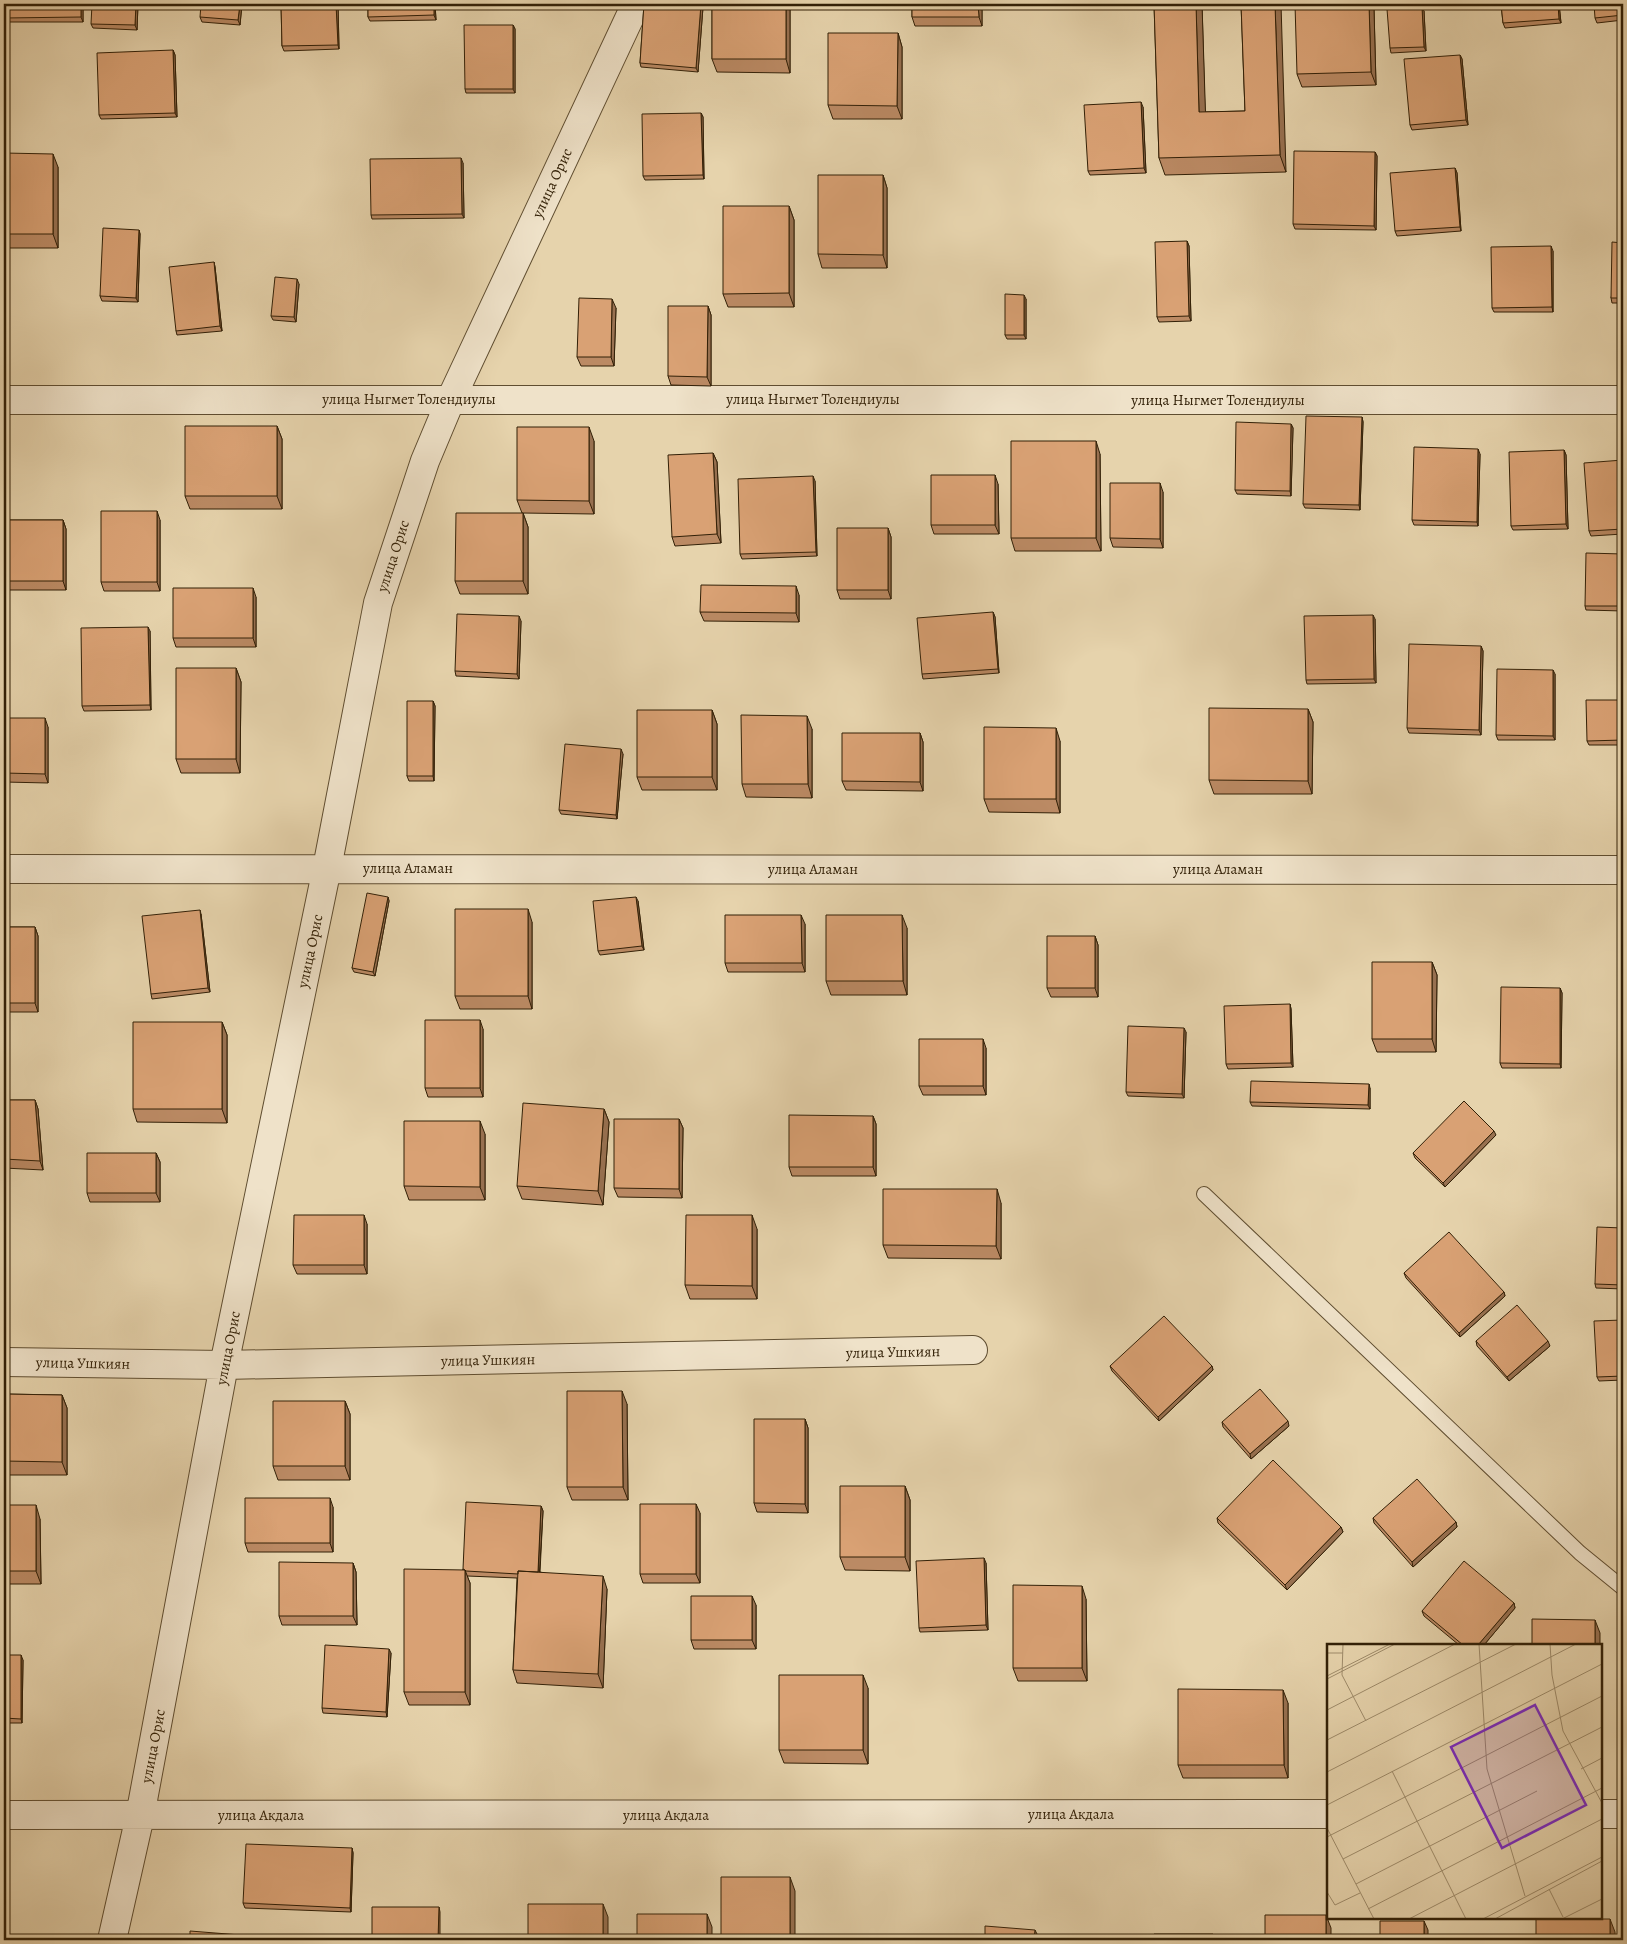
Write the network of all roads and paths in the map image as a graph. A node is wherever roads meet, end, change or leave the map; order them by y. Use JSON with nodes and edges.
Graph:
{"nodes":[{"id":1,"x":636,"y":4,"type":"edge"},
{"id":2,"x":451,"y":399,"type":"junction"},
{"id":3,"x":4,"y":400,"type":"edge"},
{"id":4,"x":1623,"y":400,"type":"edge"},
{"id":5,"x":327,"y":868,"type":"junction"},
{"id":6,"x":4,"y":869,"type":"edge"},
{"id":7,"x":1623,"y":870,"type":"edge"},
{"id":8,"x":1204,"y":1194,"type":"dead end"},
{"id":9,"x":973,"y":1350,"type":"dead end"},
{"id":10,"x":4,"y":1362,"type":"edge"},
{"id":11,"x":224,"y":1365,"type":"junction"},
{"id":12,"x":1623,"y":1588,"type":"edge"},
{"id":13,"x":1327,"y":1814,"type":"edge"},
{"id":14,"x":1602,"y":1814,"type":"edge"},
{"id":15,"x":1623,"y":1814,"type":"edge"},
{"id":16,"x":4,"y":1815,"type":"edge"},
{"id":17,"x":140,"y":1816,"type":"junction"},
{"id":18,"x":112,"y":1940,"type":"edge"}],
"edges":[{"from":1,"to":2,"type":"street","name":"улица Орис"},
{"from":2,"to":3,"type":"street","name":"улица Ныгмет Толендиулы"},
{"from":2,"to":4,"type":"street","name":"улица Ныгмет Толендиулы"},
{"from":2,"to":5,"type":"street","name":"улица Орис"},
{"from":5,"to":6,"type":"street","name":"улица Аламан"},
{"from":5,"to":7,"type":"street","name":"улица Аламан"},
{"from":5,"to":11,"type":"street","name":"улица Орис"},
{"from":8,"to":12,"type":"lane"},
{"from":9,"to":11,"type":"street","name":"улица Ушкиян"},
{"from":10,"to":11,"type":"street","name":"улица Ушкиян"},
{"from":11,"to":17,"type":"street","name":"улица Орис"},
{"from":13,"to":17,"type":"street","name":"улица Акдала"},
{"from":14,"to":15,"type":"street"},
{"from":16,"to":17,"type":"street","name":"улица Акдала"},
{"from":17,"to":18,"type":"street","name":"улица Орис"}]}
